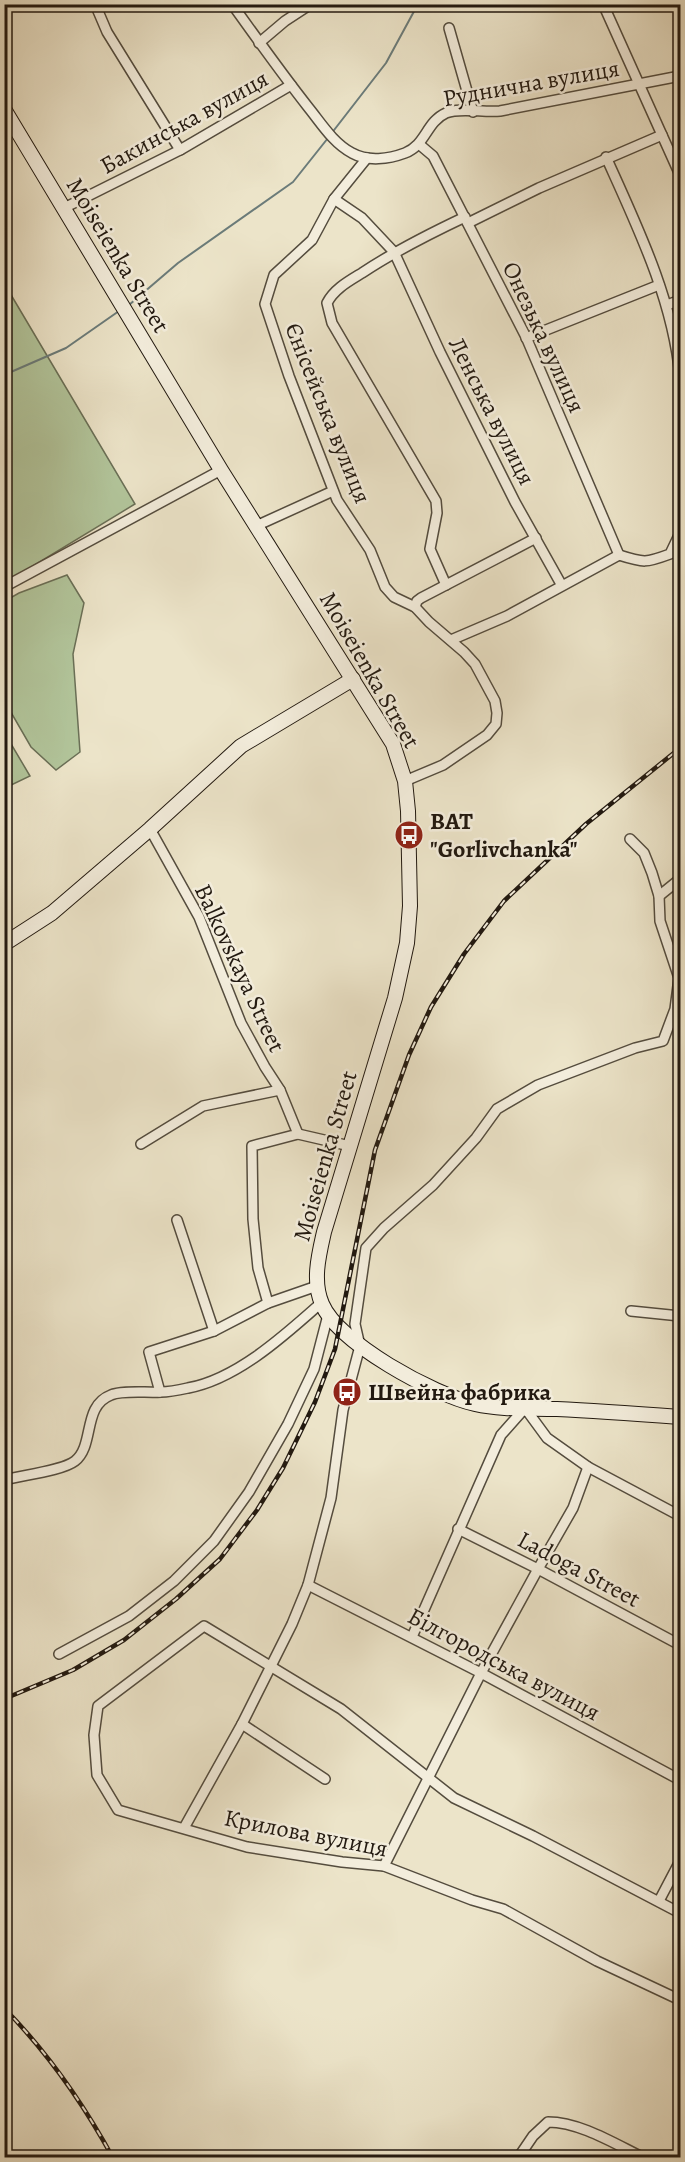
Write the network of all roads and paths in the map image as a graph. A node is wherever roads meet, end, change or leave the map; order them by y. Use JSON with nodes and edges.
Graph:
{"nodes":[{"id":1,"x":95,"y":4,"type":"edge"},
{"id":2,"x":232,"y":4,"type":"edge"},
{"id":3,"x":311,"y":4,"type":"edge"},
{"id":4,"x":603,"y":4,"type":"edge"},
{"id":5,"x":449,"y":28,"type":"dead end"},
{"id":6,"x":259,"y":43,"type":"junction"},
{"id":7,"x":681,"y":76,"type":"edge"},
{"id":8,"x":639,"y":84,"type":"junction"},
{"id":9,"x":291,"y":85,"type":"junction"},
{"id":10,"x":4,"y":110,"type":"edge"},
{"id":11,"x":473,"y":112,"type":"junction"},
{"id":12,"x":662,"y":135,"type":"junction"},
{"id":13,"x":420,"y":144,"type":"junction"},
{"id":14,"x":180,"y":150,"type":"junction"},
{"id":15,"x":606,"y":157,"type":"junction"},
{"id":16,"x":367,"y":158,"type":"junction"},
{"id":17,"x":681,"y":176,"type":"edge"},
{"id":18,"x":334,"y":199,"type":"junction"},
{"id":19,"x":64,"y":208,"type":"junction"},
{"id":20,"x":466,"y":220,"type":"junction"},
{"id":21,"x":394,"y":252,"type":"junction"},
{"id":22,"x":659,"y":285,"type":"junction"},
{"id":23,"x":681,"y":300,"type":"edge"},
{"id":24,"x":667,"y":305,"type":"junction"},
{"id":25,"x":526,"y":338,"type":"junction"},
{"id":26,"x":681,"y":378,"type":"edge"},
{"id":27,"x":221,"y":470,"type":"junction"},
{"id":28,"x":333,"y":491,"type":"junction"},
{"id":29,"x":256,"y":526,"type":"junction"},
{"id":30,"x":681,"y":533,"type":"edge"},
{"id":31,"x":536,"y":538,"type":"junction"},
{"id":32,"x":619,"y":555,"type":"junction"},
{"id":33,"x":561,"y":584,"type":"junction"},
{"id":34,"x":446,"y":585,"type":"junction"},
{"id":35,"x":4,"y":587,"type":"edge"},
{"id":36,"x":415,"y":607,"type":"junction"},
{"id":37,"x":451,"y":640,"type":"junction"},
{"id":38,"x":353,"y":679,"type":"junction"},
{"id":39,"x":405,"y":781,"type":"junction"},
{"id":40,"x":150,"y":829,"type":"junction"},
{"id":41,"x":630,"y":839,"type":"dead end"},
{"id":42,"x":681,"y":879,"type":"edge"},
{"id":43,"x":659,"y":897,"type":"junction"},
{"id":44,"x":4,"y":944,"type":"edge"},
{"id":45,"x":679,"y":946,"type":"dead end"},
{"id":46,"x":671,"y":953,"type":"junction"},
{"id":47,"x":280,"y":1090,"type":"junction"},
{"id":48,"x":298,"y":1134,"type":"junction"},
{"id":49,"x":141,"y":1144,"type":"dead end"},
{"id":50,"x":350,"y":1146,"type":"junction"},
{"id":51,"x":177,"y":1220,"type":"dead end"},
{"id":52,"x":317,"y":1286,"type":"junction"},
{"id":53,"x":268,"y":1302,"type":"junction"},
{"id":54,"x":631,"y":1311,"type":"dead end"},
{"id":55,"x":327,"y":1313,"type":"junction"},
{"id":56,"x":681,"y":1316,"type":"edge"},
{"id":57,"x":214,"y":1331,"type":"junction"},
{"id":58,"x":360,"y":1346,"type":"junction"},
{"id":59,"x":160,"y":1392,"type":"junction"},
{"id":60,"x":525,"y":1408,"type":"junction"},
{"id":61,"x":681,"y":1417,"type":"edge"},
{"id":62,"x":588,"y":1467,"type":"junction"},
{"id":63,"x":4,"y":1480,"type":"edge"},
{"id":64,"x":681,"y":1516,"type":"edge"},
{"id":65,"x":458,"y":1529,"type":"junction"},
{"id":66,"x":538,"y":1569,"type":"junction"},
{"id":67,"x":308,"y":1585,"type":"junction"},
{"id":68,"x":412,"y":1637,"type":"junction"},
{"id":69,"x":681,"y":1645,"type":"edge"},
{"id":70,"x":59,"y":1654,"type":"dead end"},
{"id":71,"x":272,"y":1666,"type":"junction"},
{"id":72,"x":482,"y":1673,"type":"junction"},
{"id":73,"x":242,"y":1724,"type":"junction"},
{"id":74,"x":428,"y":1777,"type":"junction"},
{"id":75,"x":326,"y":1779,"type":"dead end"},
{"id":76,"x":681,"y":1780,"type":"edge"},
{"id":77,"x":184,"y":1828,"type":"junction"},
{"id":78,"x":681,"y":1861,"type":"edge"},
{"id":79,"x":384,"y":1866,"type":"junction"},
{"id":80,"x":659,"y":1901,"type":"junction"},
{"id":81,"x":681,"y":1913,"type":"edge"},
{"id":82,"x":681,"y":2000,"type":"edge"},
{"id":83,"x":518,"y":2157,"type":"edge"},
{"id":84,"x":644,"y":2157,"type":"edge"}],
"edges":[{"from":1,"to":14,"type":"street"},
{"from":2,"to":6,"type":"street"},
{"from":3,"to":6,"type":"street"},
{"from":4,"to":8,"type":"street"},
{"from":5,"to":11,"type":"street"},
{"from":6,"to":9,"type":"street"},
{"from":7,"to":8,"type":"street","name":"Руднична вулиця"},
{"from":8,"to":11,"type":"street","name":"Руднична вулиця"},
{"from":8,"to":12,"type":"street"},
{"from":9,"to":14,"type":"street","name":"Бакинська вулиця"},
{"from":9,"to":16,"type":"street"},
{"from":10,"to":19,"type":"street","name":"Moiseienka Street"},
{"from":11,"to":13,"type":"street","name":"Руднична вулиця"},
{"from":12,"to":15,"type":"street"},
{"from":12,"to":17,"type":"street"},
{"from":13,"to":16,"type":"street"},
{"from":13,"to":20,"type":"street","name":"Онезька вулиця"},
{"from":14,"to":19,"type":"street","name":"Бакинська вулиця"},
{"from":15,"to":20,"type":"street"},
{"from":15,"to":22,"type":"street"},
{"from":16,"to":18,"type":"street"},
{"from":18,"to":21,"type":"street","name":"Ленська вулиця"},
{"from":18,"to":28,"type":"street","name":"Єнісейська вулиця"},
{"from":19,"to":27,"type":"street","name":"Moiseienka Street"},
{"from":20,"to":21,"type":"street"},
{"from":20,"to":25,"type":"street","name":"Онезька вулиця"},
{"from":21,"to":31,"type":"street","name":"Ленська вулиця"},
{"from":21,"to":34,"type":"street"},
{"from":22,"to":24,"type":"street"},
{"from":22,"to":25,"type":"street"},
{"from":23,"to":24,"type":"street"},
{"from":24,"to":26,"type":"street"},
{"from":25,"to":32,"type":"street","name":"Онезька вулиця"},
{"from":27,"to":29,"type":"street","name":"Moiseienka Street"},
{"from":27,"to":35,"type":"street"},
{"from":28,"to":29,"type":"street"},
{"from":28,"to":36,"type":"street","name":"Єнісейська вулиця"},
{"from":29,"to":38,"type":"street","name":"Moiseienka Street"},
{"from":30,"to":32,"type":"street"},
{"from":31,"to":33,"type":"street","name":"Ленська вулиця"},
{"from":31,"to":34,"type":"street"},
{"from":32,"to":33,"type":"street"},
{"from":33,"to":37,"type":"street"},
{"from":34,"to":36,"type":"street"},
{"from":36,"to":37,"type":"street","name":"Єнісейська вулиця"},
{"from":37,"to":39,"type":"street","name":"Єнісейська вулиця"},
{"from":38,"to":39,"type":"street","name":"Moiseienka Street"},
{"from":38,"to":40,"type":"street"},
{"from":39,"to":50,"type":"street","name":"Moiseienka Street"},
{"from":40,"to":44,"type":"street"},
{"from":40,"to":47,"type":"street","name":"Balkovskaya Street"},
{"from":41,"to":43,"type":"street"},
{"from":42,"to":43,"type":"street"},
{"from":43,"to":46,"type":"street"},
{"from":45,"to":46,"type":"street"},
{"from":46,"to":58,"type":"street"},
{"from":47,"to":48,"type":"street","name":"Balkovskaya Street"},
{"from":47,"to":49,"type":"street"},
{"from":48,"to":50,"type":"street"},
{"from":48,"to":53,"type":"street"},
{"from":50,"to":52,"type":"street","name":"Moiseienka Street"},
{"from":51,"to":57,"type":"street"},
{"from":52,"to":53,"type":"street"},
{"from":52,"to":55,"type":"street","name":"Moiseienka Street"},
{"from":53,"to":57,"type":"street"},
{"from":54,"to":56,"type":"street"},
{"from":55,"to":58,"type":"street"},
{"from":55,"to":59,"type":"street"},
{"from":55,"to":70,"type":"street"},
{"from":57,"to":59,"type":"street"},
{"from":58,"to":60,"type":"street"},
{"from":58,"to":67,"type":"street"},
{"from":59,"to":63,"type":"street"},
{"from":60,"to":61,"type":"street"},
{"from":60,"to":62,"type":"street"},
{"from":60,"to":65,"type":"street"},
{"from":62,"to":64,"type":"street"},
{"from":62,"to":66,"type":"street"},
{"from":65,"to":66,"type":"street","name":"Ladoga Street"},
{"from":65,"to":68,"type":"street"},
{"from":66,"to":69,"type":"street","name":"Ladoga Street"},
{"from":66,"to":72,"type":"street"},
{"from":67,"to":68,"type":"street","name":"Білгородська вулиця"},
{"from":67,"to":71,"type":"street"},
{"from":68,"to":72,"type":"street","name":"Білгородська вулиця"},
{"from":71,"to":73,"type":"street"},
{"from":71,"to":74,"type":"street"},
{"from":71,"to":77,"type":"street","name":"Крилова вулиця"},
{"from":72,"to":74,"type":"street"},
{"from":72,"to":76,"type":"street","name":"Білгородська вулиця"},
{"from":73,"to":75,"type":"street"},
{"from":73,"to":77,"type":"street"},
{"from":74,"to":79,"type":"street"},
{"from":74,"to":80,"type":"street"},
{"from":77,"to":79,"type":"street","name":"Крилова вулиця"},
{"from":78,"to":80,"type":"street"},
{"from":79,"to":82,"type":"street","name":"Крилова вулиця"},
{"from":80,"to":81,"type":"street"},
{"from":83,"to":84,"type":"street"}]}
